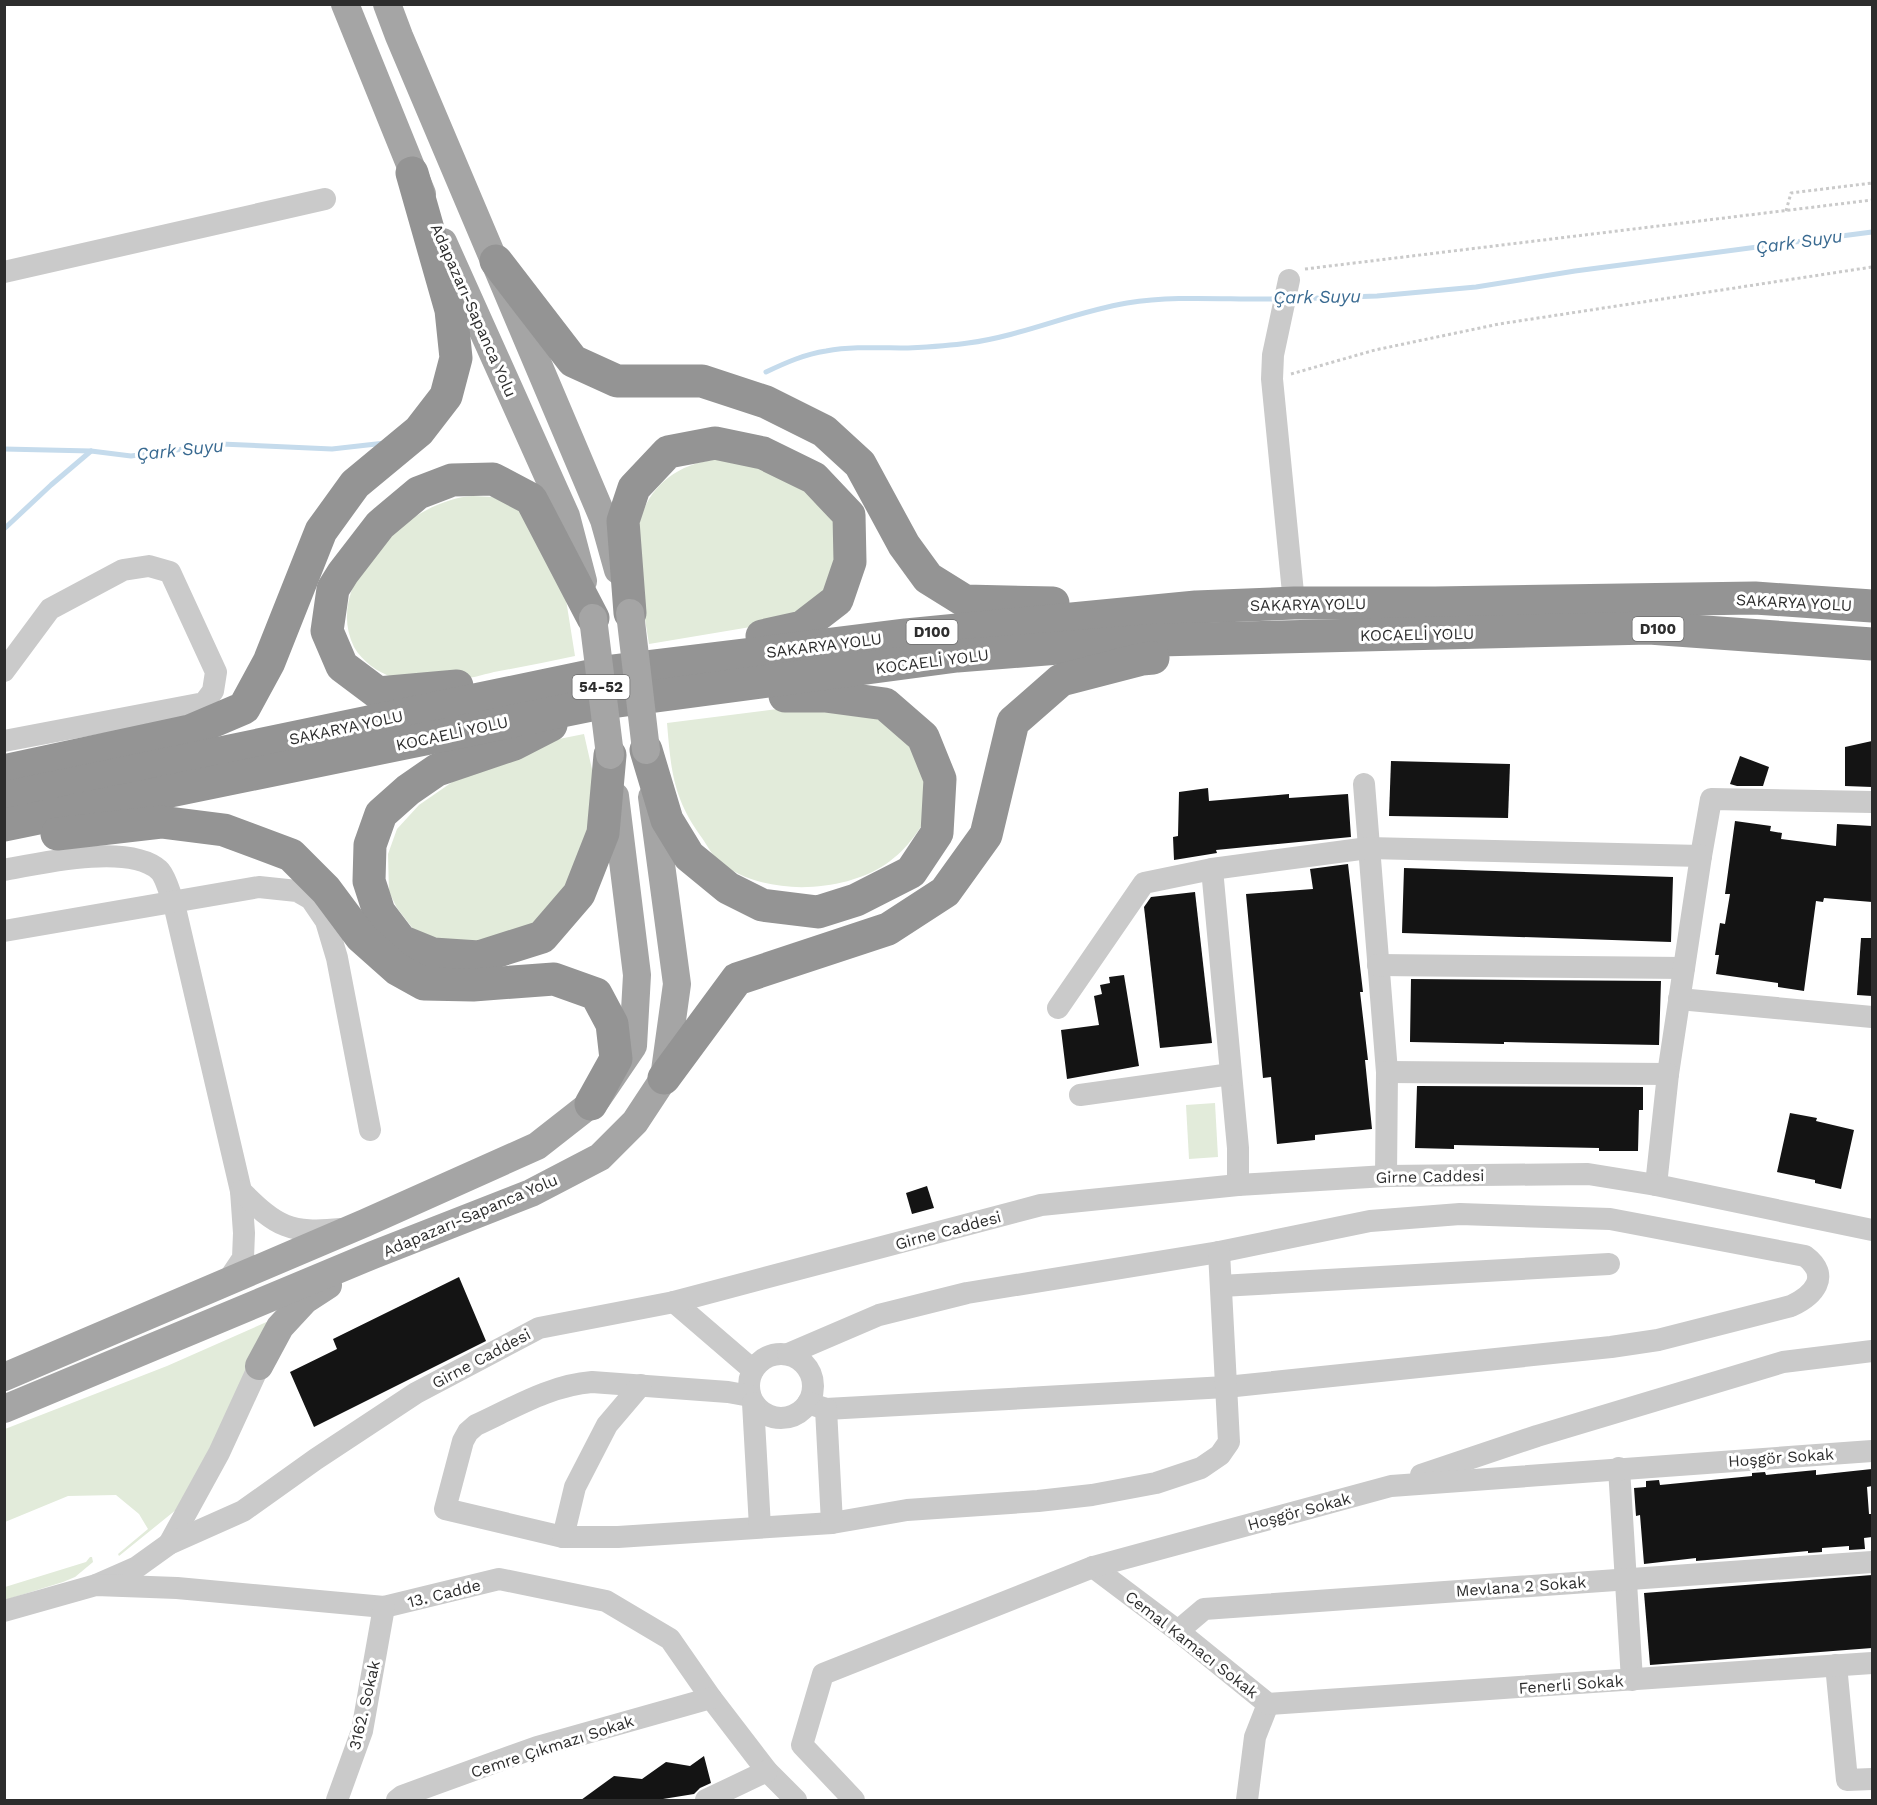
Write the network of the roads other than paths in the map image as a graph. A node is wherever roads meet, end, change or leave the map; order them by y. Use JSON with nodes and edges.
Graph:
{"nodes":[{"id":1,"x":345,"y":4,"type":"edge"},
{"id":2,"x":387,"y":4,"type":"edge"},
{"id":3,"x":412,"y":172,"type":"junction"},
{"id":4,"x":325,"y":199,"type":"dead end"},
{"id":5,"x":496,"y":261,"type":"junction"},
{"id":6,"x":4,"y":272,"type":"edge"},
{"id":7,"x":1289,"y":280,"type":"road end"},
{"id":8,"x":1294,"y":603,"type":"junction"},
{"id":9,"x":1872,"y":606,"type":"edge"},
{"id":10,"x":1196,"y":607,"type":"junction"},
{"id":11,"x":630,"y":613,"type":"junction"},
{"id":12,"x":593,"y":618,"type":"junction"},
{"id":13,"x":1442,"y":634,"type":"junction"},
{"id":14,"x":1872,"y":644,"type":"edge"},
{"id":15,"x":4,"y":671,"type":"edge"},
{"id":16,"x":620,"y":671,"type":"junction"},
{"id":17,"x":663,"y":695,"type":"junction"},
{"id":18,"x":596,"y":704,"type":"junction"},
{"id":19,"x":4,"y":741,"type":"edge"},
{"id":20,"x":646,"y":750,"type":"junction"},
{"id":21,"x":610,"y":755,"type":"junction"},
{"id":22,"x":4,"y":771,"type":"edge"},
{"id":23,"x":1364,"y":784,"type":"dead end"},
{"id":24,"x":4,"y":798,"type":"edge"},
{"id":25,"x":1872,"y":802,"type":"edge"},
{"id":26,"x":4,"y":825,"type":"edge"},
{"id":27,"x":4,"y":840,"type":"edge"},
{"id":28,"x":1368,"y":848,"type":"junction"},
{"id":29,"x":1701,"y":856,"type":"junction"},
{"id":30,"x":1212,"y":869,"type":"junction"},
{"id":31,"x":4,"y":870,"type":"edge"},
{"id":32,"x":173,"y":903,"type":"junction"},
{"id":33,"x":4,"y":931,"type":"edge"},
{"id":34,"x":1378,"y":965,"type":"junction"},
{"id":35,"x":1684,"y":968,"type":"junction"},
{"id":36,"x":1679,"y":999,"type":"junction"},
{"id":37,"x":1058,"y":1008,"type":"dead end"},
{"id":38,"x":1872,"y":1017,"type":"edge"},
{"id":39,"x":1387,"y":1072,"type":"junction"},
{"id":40,"x":1231,"y":1074,"type":"junction"},
{"id":41,"x":1668,"y":1074,"type":"junction"},
{"id":42,"x":664,"y":1078,"type":"junction"},
{"id":43,"x":1080,"y":1095,"type":"dead end"},
{"id":44,"x":591,"y":1104,"type":"junction"},
{"id":45,"x":370,"y":1130,"type":"dead end"},
{"id":46,"x":1386,"y":1176,"type":"junction"},
{"id":47,"x":1238,"y":1185,"type":"junction"},
{"id":48,"x":1656,"y":1185,"type":"junction"},
{"id":49,"x":241,"y":1191,"type":"junction"},
{"id":50,"x":351,"y":1228,"type":"junction"},
{"id":51,"x":1872,"y":1230,"type":"edge"},
{"id":52,"x":1219,"y":1252,"type":"junction"},
{"id":53,"x":373,"y":1255,"type":"junction"},
{"id":54,"x":1609,"y":1264,"type":"dead end"},
{"id":55,"x":226,"y":1282,"type":"junction"},
{"id":56,"x":1221,"y":1286,"type":"junction"},
{"id":57,"x":674,"y":1302,"type":"junction"},
{"id":58,"x":1872,"y":1351,"type":"edge"},
{"id":59,"x":788,"y":1354,"type":"junction"},
{"id":60,"x":259,"y":1366,"type":"joint"},
{"id":61,"x":753,"y":1370,"type":"junction"},
{"id":62,"x":4,"y":1377,"type":"edge"},
{"id":63,"x":641,"y":1385,"type":"junction"},
{"id":64,"x":1226,"y":1387,"type":"junction"},
{"id":65,"x":752,"y":1399,"type":"junction"},
{"id":66,"x":817,"y":1406,"type":"junction"},
{"id":67,"x":4,"y":1409,"type":"edge"},
{"id":68,"x":1872,"y":1451,"type":"edge"},
{"id":69,"x":1619,"y":1468,"type":"junction"},
{"id":70,"x":1391,"y":1486,"type":"junction"},
{"id":71,"x":832,"y":1523,"type":"junction"},
{"id":72,"x":760,"y":1527,"type":"junction"},
{"id":73,"x":563,"y":1537,"type":"junction"},
{"id":74,"x":169,"y":1544,"type":"junction"},
{"id":75,"x":1872,"y":1562,"type":"edge"},
{"id":76,"x":1093,"y":1567,"type":"junction"},
{"id":77,"x":1626,"y":1579,"type":"junction"},
{"id":78,"x":96,"y":1585,"type":"junction"},
{"id":79,"x":384,"y":1607,"type":"junction"},
{"id":80,"x":4,"y":1611,"type":"edge"},
{"id":81,"x":1178,"y":1631,"type":"junction"},
{"id":82,"x":1872,"y":1663,"type":"edge"},
{"id":83,"x":1836,"y":1665,"type":"junction"},
{"id":84,"x":1632,"y":1680,"type":"junction"},
{"id":85,"x":711,"y":1698,"type":"junction"},
{"id":86,"x":1268,"y":1704,"type":"junction"},
{"id":87,"x":767,"y":1771,"type":"junction"},
{"id":88,"x":1872,"y":1779,"type":"edge"},
{"id":89,"x":337,"y":1800,"type":"edge"},
{"id":90,"x":397,"y":1800,"type":"edge"},
{"id":91,"x":706,"y":1800,"type":"edge"},
{"id":92,"x":796,"y":1800,"type":"edge"},
{"id":93,"x":854,"y":1800,"type":"edge"},
{"id":94,"x":1247,"y":1800,"type":"edge"}],
"edges":[{"from":1,"to":3,"type":"main road","name":"Adapazarı-Sapanca Yolu","number":"54-52"},
{"from":2,"to":5,"type":"main road","number":"54-52"},
{"from":3,"to":12,"type":"main road","name":"Adapazarı-Sapanca Yolu","number":"54-52"},
{"from":3,"to":22,"type":"highway"},
{"from":4,"to":6,"type":"street"},
{"from":5,"to":10,"type":"highway"},
{"from":5,"to":11,"type":"main road","number":"54-52"},
{"from":7,"to":8,"type":"street"},
{"from":8,"to":9,"type":"highway","name":"SAKARYA YOLU","number":"D100"},
{"from":8,"to":10,"type":"highway","name":"SAKARYA YOLU","number":"D100"},
{"from":10,"to":16,"type":"highway","name":"SAKARYA YOLU","number":"D100"},
{"from":11,"to":16,"type":"highway"},
{"from":11,"to":20,"type":"main road","number":"54-52","bridge":true},
{"from":12,"to":16,"type":"highway"},
{"from":12,"to":21,"type":"main road","number":"54-52","bridge":true},
{"from":13,"to":14,"type":"highway","name":"KOCAELİ YOLU","number":"D100"},
{"from":13,"to":17,"type":"highway","name":"KOCAELİ YOLU","number":"D100"},
{"from":13,"to":42,"type":"highway"},
{"from":15,"to":19,"type":"street"},
{"from":16,"to":24,"type":"highway","name":"SAKARYA YOLU","number":"D100"},
{"from":17,"to":18,"type":"highway","name":"KOCAELİ YOLU","number":"D100"},
{"from":17,"to":20,"type":"highway"},
{"from":18,"to":21,"type":"highway"},
{"from":18,"to":26,"type":"highway","name":"KOCAELİ YOLU","number":"D100"},
{"from":20,"to":42,"type":"main road","name":"Adapazarı-Sapanca Yolu"},
{"from":21,"to":44,"type":"main road","name":"Adapazarı-Sapanca Yolu"},
{"from":23,"to":28,"type":"street"},
{"from":25,"to":29,"type":"street"},
{"from":27,"to":44,"type":"highway"},
{"from":28,"to":29,"type":"street"},
{"from":28,"to":30,"type":"street"},
{"from":28,"to":34,"type":"street"},
{"from":29,"to":35,"type":"street"},
{"from":30,"to":37,"type":"street"},
{"from":30,"to":40,"type":"street"},
{"from":31,"to":32,"type":"street"},
{"from":32,"to":33,"type":"street"},
{"from":32,"to":45,"type":"street"},
{"from":32,"to":49,"type":"street"},
{"from":34,"to":35,"type":"street"},
{"from":34,"to":39,"type":"street"},
{"from":35,"to":36,"type":"street"},
{"from":36,"to":38,"type":"street"},
{"from":36,"to":41,"type":"street"},
{"from":39,"to":41,"type":"street"},
{"from":39,"to":46,"type":"street"},
{"from":40,"to":43,"type":"street"},
{"from":40,"to":47,"type":"street"},
{"from":41,"to":48,"type":"street"},
{"from":42,"to":53,"type":"main road","name":"Adapazarı-Sapanca Yolu"},
{"from":44,"to":50,"type":"main road","name":"Adapazarı-Sapanca Yolu"},
{"from":46,"to":47,"type":"street","name":"Girne Caddesi"},
{"from":46,"to":48,"type":"street","name":"Girne Caddesi"},
{"from":47,"to":57,"type":"street","name":"Girne Caddesi"},
{"from":48,"to":51,"type":"street","name":"Girne Caddesi"},
{"from":49,"to":50,"type":"street"},
{"from":49,"to":55,"type":"street"},
{"from":50,"to":55,"type":"main road","name":"Adapazarı-Sapanca Yolu"},
{"from":52,"to":56,"type":"street"},
{"from":52,"to":59,"type":"street"},
{"from":52,"to":64,"type":"street"},
{"from":53,"to":60,"type":"main road"},
{"from":53,"to":67,"type":"main road","name":"Adapazarı-Sapanca Yolu"},
{"from":54,"to":56,"type":"street"},
{"from":55,"to":62,"type":"main road","name":"Adapazarı-Sapanca Yolu"},
{"from":56,"to":64,"type":"street"},
{"from":57,"to":61,"type":"street"},
{"from":57,"to":74,"type":"street","name":"Girne Caddesi"},
{"from":58,"to":70,"type":"street"},
{"from":59,"to":61,"type":"street"},
{"from":59,"to":66,"type":"street"},
{"from":60,"to":74,"type":"street"},
{"from":61,"to":65,"type":"street"},
{"from":63,"to":65,"type":"street"},
{"from":63,"to":73,"type":"street"},
{"from":63,"to":73,"type":"street"},
{"from":64,"to":66,"type":"street"},
{"from":64,"to":71,"type":"street"},
{"from":65,"to":66,"type":"street"},
{"from":65,"to":72,"type":"street"},
{"from":66,"to":71,"type":"street"},
{"from":68,"to":69,"type":"street","name":"Hoşgör Sokak"},
{"from":69,"to":70,"type":"street","name":"Hoşgör Sokak"},
{"from":69,"to":77,"type":"street"},
{"from":70,"to":76,"type":"street","name":"Hoşgör Sokak"},
{"from":71,"to":72,"type":"street"},
{"from":72,"to":73,"type":"street"},
{"from":74,"to":78,"type":"street","name":"Girne Caddesi"},
{"from":75,"to":77,"type":"street","name":"Mevlana 2 Sokak"},
{"from":76,"to":81,"type":"street","name":"Cemal Kamacı Sokak"},
{"from":76,"to":93,"type":"street","name":"Hoşgör Sokak"},
{"from":77,"to":81,"type":"street","name":"Mevlana 2 Sokak"},
{"from":77,"to":84,"type":"street"},
{"from":78,"to":79,"type":"street","name":"13. Cadde"},
{"from":78,"to":80,"type":"street","name":"13. Cadde"},
{"from":79,"to":85,"type":"street","name":"13. Cadde"},
{"from":79,"to":89,"type":"street","name":"3162. Sokak"},
{"from":81,"to":86,"type":"street","name":"Cemal Kamacı Sokak"},
{"from":82,"to":83,"type":"street","name":"Fenerli Sokak"},
{"from":83,"to":84,"type":"street","name":"Fenerli Sokak"},
{"from":83,"to":88,"type":"street"},
{"from":84,"to":86,"type":"street","name":"Fenerli Sokak"},
{"from":85,"to":87,"type":"street","name":"13. Cadde"},
{"from":85,"to":90,"type":"street","name":"Cemre Çıkmazı Sokak"},
{"from":86,"to":94,"type":"street","name":"Cemal Kamacı Sokak"},
{"from":87,"to":91,"type":"street"},
{"from":87,"to":92,"type":"street","name":"13. Cadde"}]}
